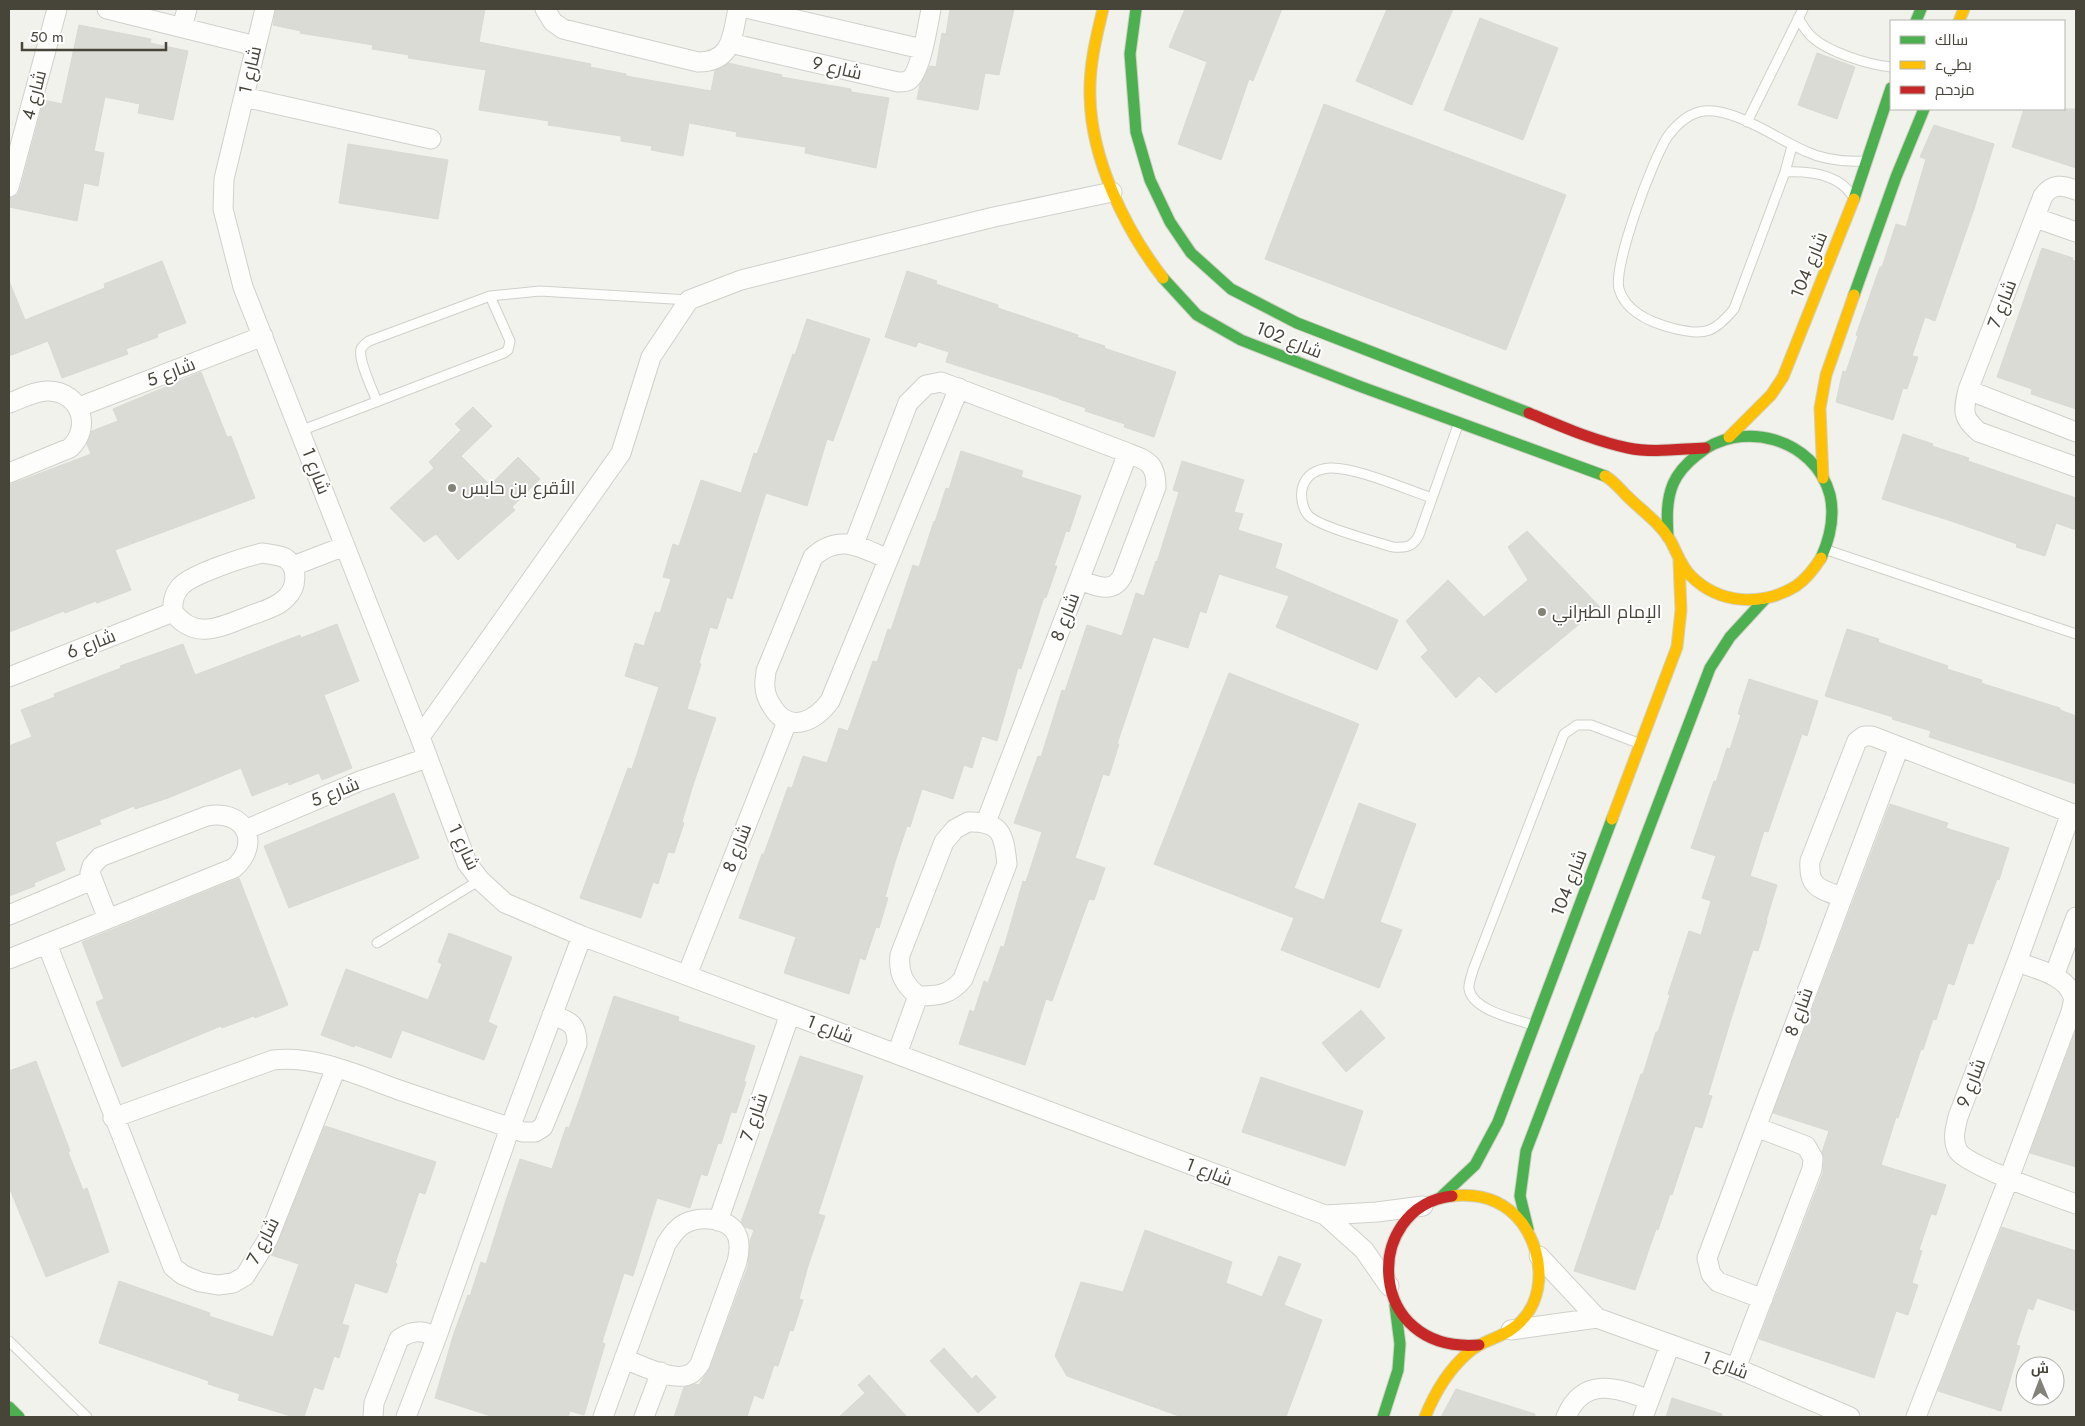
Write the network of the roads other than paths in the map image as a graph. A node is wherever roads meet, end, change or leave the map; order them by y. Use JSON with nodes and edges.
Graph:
{"nodes":[{"id":1,"x":57,"y":9,"type":"edge"},
{"id":2,"x":107,"y":9,"type":"edge"},
{"id":3,"x":187,"y":9,"type":"edge"},
{"id":4,"x":265,"y":9,"type":"edge"},
{"id":5,"x":544,"y":9,"type":"edge"},
{"id":6,"x":738,"y":9,"type":"edge"},
{"id":7,"x":750,"y":9,"type":"edge"},
{"id":8,"x":931,"y":9,"type":"edge"},
{"id":9,"x":1103,"y":9,"type":"edge"},
{"id":10,"x":1136,"y":9,"type":"edge"},
{"id":11,"x":1802,"y":9,"type":"edge"},
{"id":12,"x":1798,"y":18,"type":"junction"},
{"id":13,"x":182,"y":28,"type":"junction"},
{"id":14,"x":730,"y":43,"type":"junction"},
{"id":15,"x":256,"y":46,"type":"junction"},
{"id":16,"x":922,"y":49,"type":"junction"},
{"id":17,"x":1890,"y":67,"type":"edge"},
{"id":18,"x":1890,"y":91,"type":"edge"},
{"id":19,"x":244,"y":97,"type":"junction"},
{"id":20,"x":1924,"y":110,"type":"edge"},
{"id":21,"x":1747,"y":122,"type":"junction"},
{"id":22,"x":431,"y":139,"type":"dead end"},
{"id":23,"x":1792,"y":146,"type":"junction"},
{"id":24,"x":1867,"y":161,"type":"junction"},
{"id":25,"x":1785,"y":172,"type":"junction"},
{"id":26,"x":9,"y":183,"type":"edge"},
{"id":27,"x":2076,"y":190,"type":"edge"},
{"id":28,"x":1112,"y":192,"type":"junction"},
{"id":29,"x":1854,"y":199,"type":"junction"},
{"id":30,"x":2036,"y":218,"type":"junction"},
{"id":31,"x":2076,"y":232,"type":"edge"},
{"id":32,"x":490,"y":296,"type":"junction"},
{"id":33,"x":689,"y":300,"type":"junction"},
{"id":34,"x":263,"y":336,"type":"junction"},
{"id":35,"x":1360,"y":349,"type":"junction"},
{"id":36,"x":1350,"y":357,"type":"dead end"},
{"id":37,"x":1344,"y":371,"type":"dead end"},
{"id":38,"x":1348,"y":383,"type":"junction"},
{"id":39,"x":959,"y":388,"type":"junction"},
{"id":40,"x":1968,"y":390,"type":"junction"},
{"id":41,"x":377,"y":402,"type":"junction"},
{"id":42,"x":9,"y":403,"type":"edge"},
{"id":43,"x":79,"y":407,"type":"junction"},
{"id":44,"x":1459,"y":422,"type":"junction"},
{"id":45,"x":300,"y":431,"type":"junction"},
{"id":46,"x":2076,"y":432,"type":"edge"},
{"id":47,"x":1729,"y":437,"type":"junction"},
{"id":48,"x":1705,"y":448,"type":"junction"},
{"id":49,"x":1128,"y":453,"type":"junction"},
{"id":50,"x":2076,"y":467,"type":"edge"},
{"id":51,"x":9,"y":473,"type":"edge"},
{"id":52,"x":1823,"y":478,"type":"junction"},
{"id":53,"x":1432,"y":498,"type":"junction"},
{"id":54,"x":1668,"y":537,"type":"junction"},
{"id":55,"x":854,"y":544,"type":"junction"},
{"id":56,"x":345,"y":546,"type":"junction"},
{"id":57,"x":1826,"y":550,"type":"junction"},
{"id":58,"x":888,"y":559,"type":"junction"},
{"id":59,"x":1679,"y":562,"type":"junction"},
{"id":60,"x":293,"y":566,"type":"junction"},
{"id":61,"x":1079,"y":580,"type":"junction"},
{"id":62,"x":1765,"y":599,"type":"junction"},
{"id":63,"x":173,"y":612,"type":"junction"},
{"id":64,"x":2076,"y":634,"type":"edge"},
{"id":65,"x":9,"y":676,"type":"edge"},
{"id":66,"x":787,"y":722,"type":"junction"},
{"id":67,"x":420,"y":737,"type":"junction"},
{"id":68,"x":1641,"y":744,"type":"junction"},
{"id":69,"x":1899,"y":747,"type":"junction"},
{"id":70,"x":427,"y":758,"type":"junction"},
{"id":71,"x":2074,"y":814,"type":"edge"},
{"id":72,"x":986,"y":822,"type":"junction"},
{"id":73,"x":245,"y":830,"type":"junction"},
{"id":74,"x":92,"y":880,"type":"junction"},
{"id":75,"x":480,"y":880,"type":"junction"},
{"id":76,"x":1842,"y":897,"type":"junction"},
{"id":77,"x":9,"y":915,"type":"edge"},
{"id":78,"x":2076,"y":917,"type":"edge"},
{"id":79,"x":108,"y":919,"type":"junction"},
{"id":80,"x":582,"y":936,"type":"junction"},
{"id":81,"x":377,"y":943,"type":"dead end"},
{"id":82,"x":47,"y":944,"type":"junction"},
{"id":83,"x":9,"y":959,"type":"edge"},
{"id":84,"x":2017,"y":962,"type":"junction"},
{"id":85,"x":687,"y":975,"type":"junction"},
{"id":86,"x":2054,"y":976,"type":"junction"},
{"id":87,"x":918,"y":996,"type":"junction"},
{"id":88,"x":790,"y":1014,"type":"junction"},
{"id":89,"x":552,"y":1015,"type":"junction"},
{"id":90,"x":1534,"y":1026,"type":"junction"},
{"id":91,"x":897,"y":1054,"type":"junction"},
{"id":92,"x":336,"y":1068,"type":"junction"},
{"id":93,"x":113,"y":1118,"type":"junction"},
{"id":94,"x":1756,"y":1127,"type":"junction"},
{"id":95,"x":510,"y":1128,"type":"junction"},
{"id":96,"x":2009,"y":1178,"type":"junction"},
{"id":97,"x":1441,"y":1198,"type":"junction"},
{"id":98,"x":2076,"y":1204,"type":"edge"},
{"id":99,"x":1423,"y":1206,"type":"junction"},
{"id":100,"x":1325,"y":1215,"type":"junction"},
{"id":101,"x":718,"y":1220,"type":"junction"},
{"id":102,"x":1528,"y":1229,"type":"junction"},
{"id":103,"x":1539,"y":1256,"type":"junction"},
{"id":104,"x":1389,"y":1286,"type":"junction"},
{"id":105,"x":1763,"y":1299,"type":"junction"},
{"id":106,"x":1395,"y":1305,"type":"junction"},
{"id":107,"x":1598,"y":1318,"type":"junction"},
{"id":108,"x":1510,"y":1330,"type":"junction"},
{"id":109,"x":438,"y":1336,"type":"junction"},
{"id":110,"x":9,"y":1341,"type":"edge"},
{"id":111,"x":1479,"y":1345,"type":"junction"},
{"id":112,"x":1670,"y":1345,"type":"junction"},
{"id":113,"x":624,"y":1359,"type":"junction"},
{"id":114,"x":1736,"y":1368,"type":"junction"},
{"id":115,"x":661,"y":1372,"type":"junction"},
{"id":116,"x":9,"y":1407,"type":"edge"},
{"id":117,"x":1646,"y":1409,"type":"edge"},
{"id":118,"x":19,"y":1417,"type":"edge"},
{"id":119,"x":87,"y":1417,"type":"edge"},
{"id":120,"x":373,"y":1417,"type":"edge"},
{"id":121,"x":406,"y":1417,"type":"edge"},
{"id":122,"x":603,"y":1417,"type":"edge"},
{"id":123,"x":644,"y":1417,"type":"edge"},
{"id":124,"x":1383,"y":1417,"type":"edge"},
{"id":125,"x":1425,"y":1417,"type":"edge"},
{"id":126,"x":1566,"y":1417,"type":"edge"},
{"id":127,"x":1848,"y":1417,"type":"edge"},
{"id":128,"x":1916,"y":1417,"type":"edge"}],
"edges":[{"from":1,"to":26,"type":"street","name":"شارع 4"},
{"from":2,"to":13,"type":"street"},
{"from":3,"to":13,"type":"street"},
{"from":4,"to":15,"type":"street","name":"شارع 1"},
{"from":5,"to":14,"type":"street"},
{"from":6,"to":14,"type":"street"},
{"from":7,"to":16,"type":"street"},
{"from":8,"to":16,"type":"street","name":"شارع 9"},
{"from":9,"to":28,"type":"street","name":"شارع 102"},
{"from":10,"to":35,"type":"street","name":"شارع 102"},
{"from":11,"to":12,"type":"lane"},
{"from":12,"to":17,"type":"lane"},
{"from":12,"to":21,"type":"lane"},
{"from":13,"to":15,"type":"street"},
{"from":14,"to":16,"type":"street","name":"شارع 9"},
{"from":15,"to":19,"type":"street","name":"شارع 1"},
{"from":18,"to":24,"type":"street","name":"شارع 104"},
{"from":19,"to":22,"type":"street"},
{"from":19,"to":34,"type":"street","name":"شارع 1"},
{"from":20,"to":52,"type":"street"},
{"from":21,"to":23,"type":"lane"},
{"from":21,"to":25,"type":"lane"},
{"from":23,"to":24,"type":"lane"},
{"from":23,"to":25,"type":"lane"},
{"from":24,"to":29,"type":"street","name":"شارع 104"},
{"from":25,"to":29,"type":"lane"},
{"from":27,"to":30,"type":"street","name":"شارع 7"},
{"from":28,"to":33,"type":"street"},
{"from":28,"to":38,"type":"street","name":"شارع 102"},
{"from":29,"to":47,"type":"street","name":"شارع 104"},
{"from":30,"to":31,"type":"street"},
{"from":30,"to":40,"type":"street","name":"شارع 7"},
{"from":32,"to":33,"type":"lane"},
{"from":32,"to":41,"type":"lane"},
{"from":32,"to":41,"type":"lane"},
{"from":33,"to":67,"type":"street"},
{"from":34,"to":43,"type":"street","name":"شارع 5"},
{"from":34,"to":45,"type":"street","name":"شارع 1"},
{"from":35,"to":36,"type":"street"},
{"from":35,"to":48,"type":"street","name":"شارع 102"},
{"from":37,"to":38,"type":"street"},
{"from":38,"to":44,"type":"street","name":"شارع 102"},
{"from":39,"to":49,"type":"street","name":"شارع 8"},
{"from":39,"to":55,"type":"street","name":"شارع 8"},
{"from":39,"to":58,"type":"street"},
{"from":40,"to":46,"type":"street"},
{"from":40,"to":50,"type":"street","name":"شارع 7"},
{"from":41,"to":45,"type":"lane"},
{"from":42,"to":43,"type":"street"},
{"from":43,"to":51,"type":"street"},
{"from":44,"to":53,"type":"lane"},
{"from":44,"to":54,"type":"street","name":"شارع 102"},
{"from":45,"to":56,"type":"street","name":"شارع 1"},
{"from":47,"to":48,"type":"street"},
{"from":47,"to":52,"type":"street"},
{"from":48,"to":54,"type":"street"},
{"from":49,"to":61,"type":"street","name":"شارع 8"},
{"from":49,"to":61,"type":"street","name":"شارع 8"},
{"from":52,"to":57,"type":"street"},
{"from":53,"to":53,"type":"lane"},
{"from":54,"to":59,"type":"street"},
{"from":55,"to":58,"type":"street"},
{"from":55,"to":66,"type":"street"},
{"from":56,"to":60,"type":"street"},
{"from":56,"to":67,"type":"street","name":"شارع 1"},
{"from":57,"to":62,"type":"street"},
{"from":57,"to":64,"type":"lane"},
{"from":58,"to":66,"type":"street"},
{"from":59,"to":62,"type":"street"},
{"from":59,"to":68,"type":"street","name":"شارع 104"},
{"from":60,"to":63,"type":"street"},
{"from":60,"to":63,"type":"street"},
{"from":61,"to":72,"type":"street","name":"شارع 8"},
{"from":62,"to":102,"type":"street"},
{"from":63,"to":65,"type":"street","name":"شارع 6"},
{"from":66,"to":85,"type":"street","name":"شارع 8"},
{"from":67,"to":70,"type":"street","name":"شارع 1"},
{"from":68,"to":90,"type":"street","name":"شارع 104"},
{"from":68,"to":90,"type":"lane"},
{"from":69,"to":71,"type":"street"},
{"from":69,"to":76,"type":"street","name":"شارع 8"},
{"from":69,"to":76,"type":"street"},
{"from":70,"to":73,"type":"street","name":"شارع 5"},
{"from":70,"to":75,"type":"street","name":"شارع 1"},
{"from":71,"to":84,"type":"street","name":"شارع 9"},
{"from":72,"to":87,"type":"street"},
{"from":72,"to":87,"type":"street"},
{"from":73,"to":74,"type":"street"},
{"from":73,"to":79,"type":"street"},
{"from":74,"to":77,"type":"street"},
{"from":74,"to":79,"type":"street"},
{"from":75,"to":80,"type":"street","name":"شارع 1"},
{"from":75,"to":81,"type":"lane"},
{"from":76,"to":94,"type":"street","name":"شارع 8"},
{"from":78,"to":86,"type":"street"},
{"from":79,"to":82,"type":"street"},
{"from":80,"to":85,"type":"street","name":"شارع 1"},
{"from":80,"to":89,"type":"street"},
{"from":82,"to":83,"type":"street"},
{"from":82,"to":93,"type":"street","name":"شارع 7"},
{"from":84,"to":86,"type":"street"},
{"from":84,"to":96,"type":"street","name":"شارع 9"},
{"from":85,"to":88,"type":"street","name":"شارع 1"},
{"from":86,"to":96,"type":"street"},
{"from":87,"to":91,"type":"street"},
{"from":88,"to":91,"type":"street","name":"شارع 1"},
{"from":88,"to":101,"type":"street","name":"شارع 7"},
{"from":89,"to":95,"type":"street"},
{"from":89,"to":95,"type":"street"},
{"from":90,"to":97,"type":"street","name":"شارع 104"},
{"from":91,"to":100,"type":"street","name":"شارع 1"},
{"from":92,"to":93,"type":"street"},
{"from":92,"to":93,"type":"street","name":"شارع 7"},
{"from":92,"to":95,"type":"street"},
{"from":94,"to":105,"type":"street","name":"شارع 8"},
{"from":94,"to":105,"type":"street"},
{"from":95,"to":109,"type":"street"},
{"from":96,"to":98,"type":"street"},
{"from":96,"to":128,"type":"street"},
{"from":97,"to":99,"type":"street"},
{"from":97,"to":102,"type":"street"},
{"from":99,"to":100,"type":"street","name":"شارع 1"},
{"from":99,"to":104,"type":"street"},
{"from":100,"to":104,"type":"street","name":"شارع 1"},
{"from":101,"to":113,"type":"street"},
{"from":101,"to":115,"type":"street"},
{"from":102,"to":103,"type":"street"},
{"from":103,"to":107,"type":"street","name":"شارع 1"},
{"from":103,"to":108,"type":"street"},
{"from":104,"to":106,"type":"street"},
{"from":105,"to":114,"type":"street"},
{"from":106,"to":111,"type":"street"},
{"from":106,"to":124,"type":"street"},
{"from":107,"to":108,"type":"street","name":"شارع 1"},
{"from":107,"to":112,"type":"street","name":"شارع 1"},
{"from":108,"to":111,"type":"street"},
{"from":109,"to":120,"type":"street"},
{"from":109,"to":121,"type":"street"},
{"from":110,"to":119,"type":"lane"},
{"from":111,"to":125,"type":"street"},
{"from":112,"to":114,"type":"street","name":"شارع 1"},
{"from":112,"to":117,"type":"street"},
{"from":113,"to":115,"type":"street"},
{"from":113,"to":122,"type":"street"},
{"from":114,"to":127,"type":"street","name":"شارع 1"},
{"from":115,"to":123,"type":"street"},
{"from":116,"to":118,"type":"street"},
{"from":117,"to":126,"type":"street"}]}
